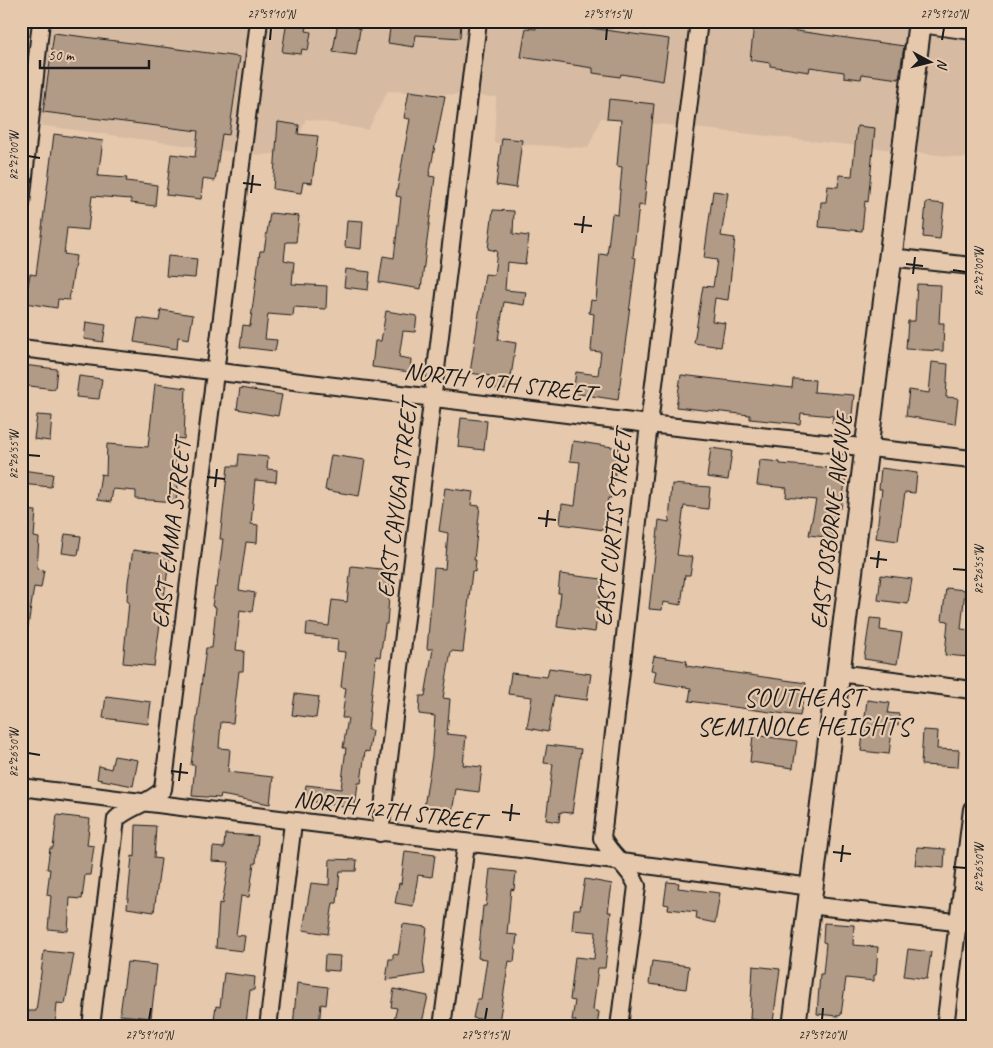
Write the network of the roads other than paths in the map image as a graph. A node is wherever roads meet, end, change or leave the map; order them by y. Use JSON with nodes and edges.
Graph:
{"nodes":[{"id":1,"x":41,"y":21,"type":"edge"},
{"id":2,"x":259,"y":21,"type":"edge"},
{"id":3,"x":478,"y":21,"type":"edge"},
{"id":4,"x":699,"y":21,"type":"edge"},
{"id":5,"x":920,"y":21,"type":"edge"},
{"id":6,"x":935,"y":21,"type":"edge"},
{"id":7,"x":972,"y":26,"type":"edge"},
{"id":8,"x":21,"y":204,"type":"edge"},
{"id":9,"x":890,"y":256,"type":"junction"},
{"id":10,"x":972,"y":266,"type":"edge"},
{"id":11,"x":21,"y":348,"type":"edge"},
{"id":12,"x":215,"y":372,"type":"junction"},
{"id":13,"x":433,"y":397,"type":"junction"},
{"id":14,"x":648,"y":424,"type":"junction"},
{"id":15,"x":866,"y":446,"type":"junction"},
{"id":16,"x":972,"y":458,"type":"edge"},
{"id":17,"x":838,"y":673,"type":"junction"},
{"id":18,"x":972,"y":690,"type":"edge"},
{"id":19,"x":21,"y":787,"type":"edge"},
{"id":20,"x":144,"y":803,"type":"junction"},
{"id":21,"x":972,"y":809,"type":"edge"},
{"id":22,"x":293,"y":822,"type":"junction"},
{"id":23,"x":380,"y":833,"type":"junction"},
{"id":24,"x":466,"y":844,"type":"junction"},
{"id":25,"x":617,"y":860,"type":"junction"},
{"id":26,"x":810,"y":896,"type":"junction"},
{"id":27,"x":965,"y":923,"type":"edge"},
{"id":28,"x":90,"y":1027,"type":"edge"},
{"id":29,"x":268,"y":1027,"type":"edge"},
{"id":30,"x":442,"y":1027,"type":"edge"},
{"id":31,"x":620,"y":1027,"type":"edge"},
{"id":32,"x":794,"y":1027,"type":"edge"},
{"id":33,"x":945,"y":1027,"type":"edge"}],
"edges":[{"from":1,"to":8,"type":"street"},
{"from":2,"to":12,"type":"street","name":"EAST EMMA STREET"},
{"from":3,"to":13,"type":"street","name":"EAST CAYUGA STREET"},
{"from":4,"to":14,"type":"street","name":"EAST CURTIS STREET"},
{"from":5,"to":9,"type":"street","name":"EAST OSBORNE AVENUE"},
{"from":6,"to":7,"type":"main road"},
{"from":9,"to":10,"type":"street"},
{"from":9,"to":15,"type":"street","name":"EAST OSBORNE AVENUE"},
{"from":11,"to":12,"type":"street","name":"NORTH 10TH STREET"},
{"from":12,"to":13,"type":"street","name":"NORTH 10TH STREET"},
{"from":12,"to":20,"type":"street","name":"EAST EMMA STREET"},
{"from":13,"to":14,"type":"street","name":"NORTH 10TH STREET"},
{"from":13,"to":23,"type":"street","name":"EAST CAYUGA STREET"},
{"from":14,"to":15,"type":"street","name":"NORTH 10TH STREET"},
{"from":14,"to":25,"type":"street","name":"EAST CURTIS STREET"},
{"from":15,"to":16,"type":"street","name":"NORTH 10TH STREET"},
{"from":15,"to":17,"type":"street","name":"EAST OSBORNE AVENUE"},
{"from":17,"to":18,"type":"street"},
{"from":17,"to":26,"type":"street","name":"EAST OSBORNE AVENUE"},
{"from":19,"to":20,"type":"street","name":"NORTH 12TH STREET"},
{"from":20,"to":22,"type":"street","name":"NORTH 12TH STREET"},
{"from":20,"to":28,"type":"street","name":"EAST EMMA STREET"},
{"from":21,"to":27,"type":"street"},
{"from":22,"to":23,"type":"street","name":"NORTH 12TH STREET"},
{"from":22,"to":29,"type":"street"},
{"from":23,"to":24,"type":"street","name":"NORTH 12TH STREET"},
{"from":24,"to":25,"type":"street","name":"NORTH 12TH STREET"},
{"from":24,"to":30,"type":"street"},
{"from":25,"to":26,"type":"street","name":"NORTH 12TH STREET"},
{"from":25,"to":31,"type":"street","name":"EAST CURTIS STREET"},
{"from":26,"to":27,"type":"street","name":"NORTH 12TH STREET"},
{"from":26,"to":32,"type":"street","name":"EAST OSBORNE AVENUE"},
{"from":27,"to":33,"type":"street"}]}
